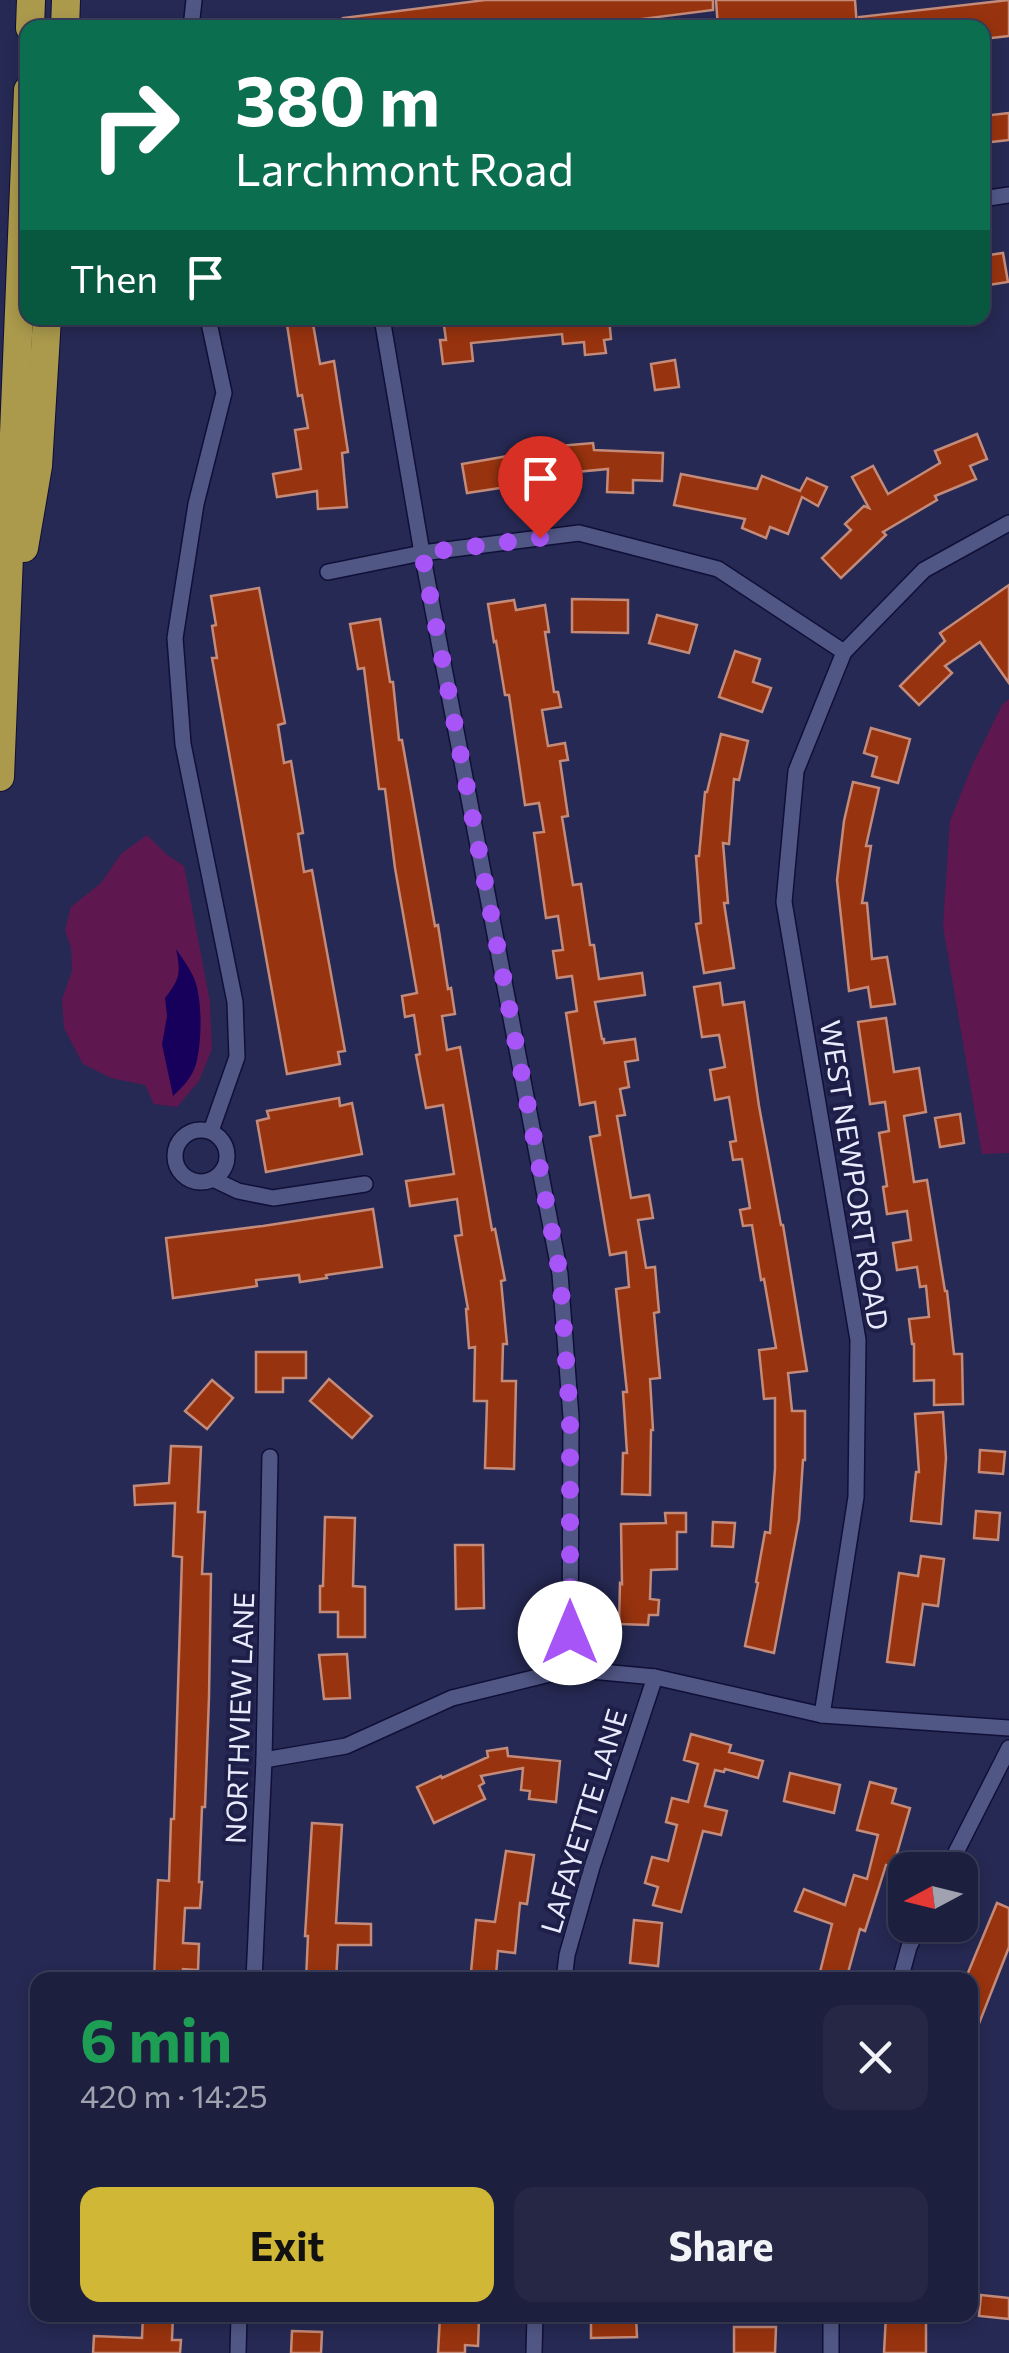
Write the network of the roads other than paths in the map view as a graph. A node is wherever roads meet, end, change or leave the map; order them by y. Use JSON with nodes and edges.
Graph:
{"nodes":[{"id":1,"x":20,"y":291,"type":"edge"},
{"id":2,"x":47,"y":325,"type":"edge"},
{"id":3,"x":209,"y":325,"type":"edge"},
{"id":4,"x":383,"y":325,"type":"edge"},
{"id":5,"x":1009,"y":524,"type":"edge"},
{"id":6,"x":422,"y":553,"type":"junction"},
{"id":7,"x":328,"y":572,"type":"dead end"},
{"id":8,"x":844,"y":652,"type":"junction"},
{"id":9,"x":5,"y":668,"type":"junction"},
{"id":10,"x":0,"y":777,"type":"edge"},
{"id":11,"x":212,"y":1132,"type":"junction"},
{"id":12,"x":213,"y":1179,"type":"junction"},
{"id":13,"x":365,"y":1184,"type":"dead end"},
{"id":14,"x":270,"y":1456,"type":"dead end"},
{"id":15,"x":570,"y":1669,"type":"junction"},
{"id":16,"x":655,"y":1677,"type":"junction"},
{"id":17,"x":822,"y":1715,"type":"junction"},
{"id":18,"x":1009,"y":1728,"type":"edge"},
{"id":19,"x":1009,"y":1748,"type":"edge"},
{"id":20,"x":264,"y":1760,"type":"junction"},
{"id":21,"x":956,"y":1852,"type":"edge"},
{"id":22,"x":911,"y":1942,"type":"edge"},
{"id":23,"x":254,"y":1972,"type":"edge"},
{"id":24,"x":565,"y":1972,"type":"edge"},
{"id":25,"x":902,"y":1972,"type":"edge"},
{"id":26,"x":240,"y":2322,"type":"edge"},
{"id":27,"x":536,"y":2322,"type":"edge"},
{"id":28,"x":830,"y":2322,"type":"edge"},
{"id":29,"x":238,"y":2353,"type":"edge"},
{"id":30,"x":534,"y":2353,"type":"edge"},
{"id":31,"x":830,"y":2353,"type":"edge"}],
"edges":[{"from":1,"to":9,"type":"highway"},
{"from":2,"to":9,"type":"highway"},
{"from":3,"to":11,"type":"street"},
{"from":4,"to":6,"type":"street"},
{"from":5,"to":8,"type":"street"},
{"from":6,"to":7,"type":"street"},
{"from":6,"to":8,"type":"street"},
{"from":6,"to":15,"type":"street"},
{"from":8,"to":17,"type":"street","name":"WEST NEWPORT ROAD"},
{"from":9,"to":10,"type":"highway"},
{"from":11,"to":12,"type":"street"},
{"from":11,"to":12,"type":"street"},
{"from":12,"to":13,"type":"street"},
{"from":14,"to":20,"type":"street","name":"NORTHVIEW LANE"},
{"from":15,"to":16,"type":"street"},
{"from":15,"to":20,"type":"street"},
{"from":16,"to":17,"type":"street"},
{"from":16,"to":24,"type":"street","name":"LAFAYETTE LANE"},
{"from":17,"to":18,"type":"street"},
{"from":19,"to":21,"type":"street"},
{"from":20,"to":23,"type":"street","name":"NORTHVIEW LANE"},
{"from":22,"to":25,"type":"street"},
{"from":26,"to":29,"type":"street"},
{"from":27,"to":30,"type":"street"},
{"from":28,"to":31,"type":"street"}]}
